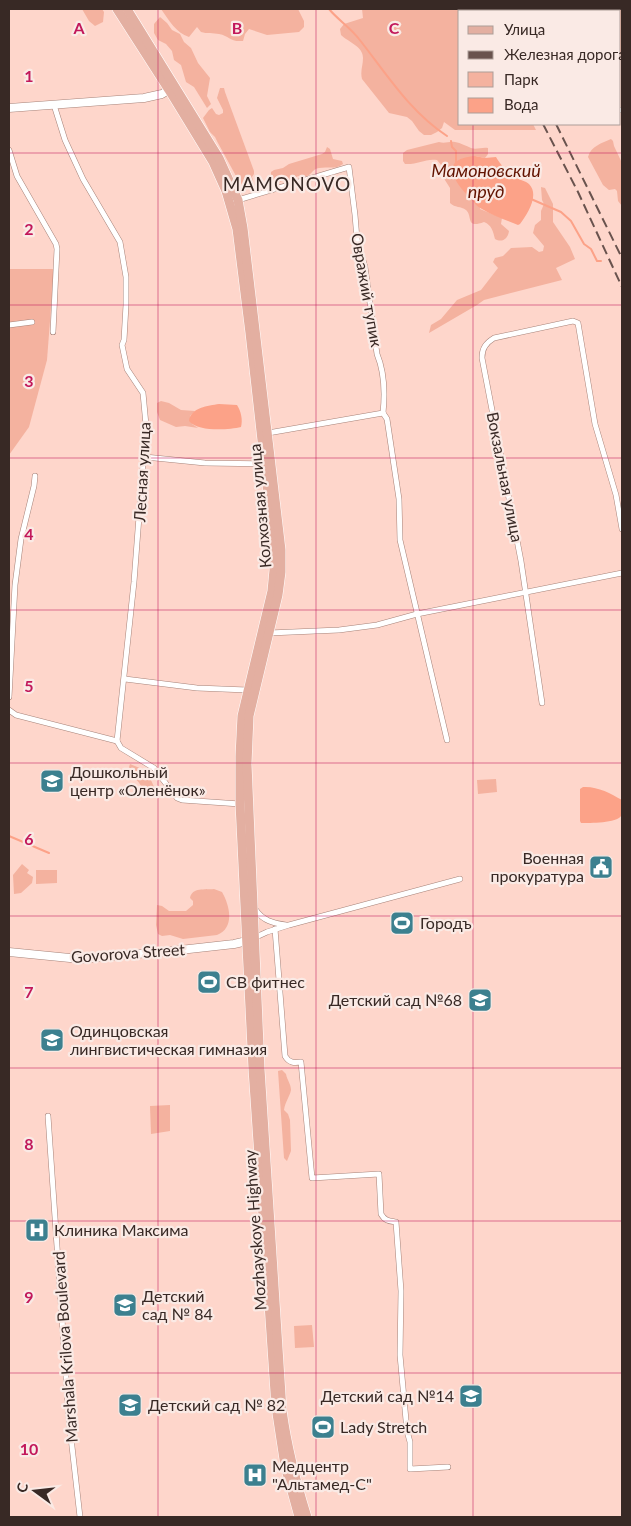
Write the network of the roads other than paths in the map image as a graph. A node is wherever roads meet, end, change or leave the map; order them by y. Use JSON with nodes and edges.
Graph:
{"nodes":[{"id":1,"x":117,"y":9,"type":"edge"},
{"id":2,"x":127,"y":9,"type":"edge"},
{"id":3,"x":172,"y":88,"type":"junction"},
{"id":4,"x":54,"y":105,"type":"junction"},
{"id":5,"x":9,"y":108,"type":"edge"},
{"id":6,"x":9,"y":150,"type":"edge"},
{"id":7,"x":238,"y":200,"type":"junction"},
{"id":8,"x":32,"y":322,"type":"dead end"},
{"id":9,"x":9,"y":325,"type":"edge"},
{"id":10,"x":53,"y":332,"type":"dead end"},
{"id":11,"x":383,"y":413,"type":"junction"},
{"id":12,"x":268,"y":432,"type":"junction"},
{"id":13,"x":144,"y":457,"type":"junction"},
{"id":14,"x":264,"y":464,"type":"junction"},
{"id":15,"x":35,"y":476,"type":"dead end"},
{"id":16,"x":622,"y":529,"type":"edge"},
{"id":17,"x":622,"y":573,"type":"edge"},
{"id":18,"x":526,"y":592,"type":"junction"},
{"id":19,"x":417,"y":614,"type":"junction"},
{"id":20,"x":269,"y":633,"type":"junction"},
{"id":21,"x":125,"y":680,"type":"junction"},
{"id":22,"x":247,"y":690,"type":"junction"},
{"id":23,"x":9,"y":697,"type":"edge"},
{"id":24,"x":542,"y":703,"type":"dead end"},
{"id":25,"x":9,"y":710,"type":"edge"},
{"id":26,"x":447,"y":740,"type":"dead end"},
{"id":27,"x":117,"y":741,"type":"junction"},
{"id":28,"x":240,"y":804,"type":"junction"},
{"id":29,"x":460,"y":879,"type":"dead end"},
{"id":30,"x":254,"y":908,"type":"junction"},
{"id":31,"x":289,"y":925,"type":"junction"},
{"id":32,"x":275,"y":929,"type":"junction"},
{"id":33,"x":252,"y":939,"type":"junction"},
{"id":34,"x":9,"y":952,"type":"edge"},
{"id":35,"x":48,"y":1116,"type":"dead end"},
{"id":36,"x":448,"y":1467,"type":"dead end"},
{"id":37,"x":80,"y":1517,"type":"edge"},
{"id":38,"x":299,"y":1517,"type":"edge"},
{"id":39,"x":307,"y":1517,"type":"edge"}],
"edges":[{"from":1,"to":3,"type":"main road"},
{"from":2,"to":3,"type":"main road"},
{"from":3,"to":4,"type":"main road"},
{"from":3,"to":7,"type":"main road","name":"Колхозная улица"},
{"from":3,"to":14,"type":"main road","name":"Колхозная улица"},
{"from":4,"to":5,"type":"main road"},
{"from":4,"to":13,"type":"street","name":"Лесная улица"},
{"from":6,"to":10,"type":"street"},
{"from":7,"to":11,"type":"street","name":"Овражий тупик"},
{"from":7,"to":12,"type":"main road","name":"Колхозная улица"},
{"from":8,"to":9,"type":"street"},
{"from":11,"to":12,"type":"street"},
{"from":11,"to":19,"type":"street","name":"Овражий тупик"},
{"from":12,"to":20,"type":"main road","name":"Колхозная улица"},
{"from":13,"to":14,"type":"street"},
{"from":13,"to":21,"type":"street","name":"Лесная улица"},
{"from":14,"to":22,"type":"main road","name":"Колхозная улица"},
{"from":15,"to":23,"type":"street"},
{"from":16,"to":18,"type":"street","name":"Вокзальная улица"},
{"from":17,"to":18,"type":"street"},
{"from":18,"to":19,"type":"street"},
{"from":18,"to":24,"type":"street","name":"Вокзальная улица"},
{"from":19,"to":20,"type":"street"},
{"from":19,"to":26,"type":"street","name":"Овражий тупик"},
{"from":20,"to":30,"type":"main road","name":"Колхозная улица"},
{"from":21,"to":22,"type":"street"},
{"from":21,"to":27,"type":"street","name":"Лесная улица"},
{"from":22,"to":28,"type":"main road","name":"Колхозная улица"},
{"from":25,"to":27,"type":"street"},
{"from":27,"to":28,"type":"street"},
{"from":28,"to":33,"type":"main road","name":"Колхозная улица"},
{"from":29,"to":31,"type":"street"},
{"from":30,"to":31,"type":"street"},
{"from":30,"to":33,"type":"main road","name":"Колхозная улица"},
{"from":31,"to":32,"type":"street"},
{"from":32,"to":33,"type":"street"},
{"from":32,"to":36,"type":"street"},
{"from":33,"to":34,"type":"main road","name":"Govorova Street"},
{"from":33,"to":38,"type":"main road","name":"Mozhayskoye Highway"},
{"from":33,"to":39,"type":"main road","name":"Mozhayskoye Highway"},
{"from":35,"to":37,"type":"street","name":"Marshala Krilova Boulevard"}]}
